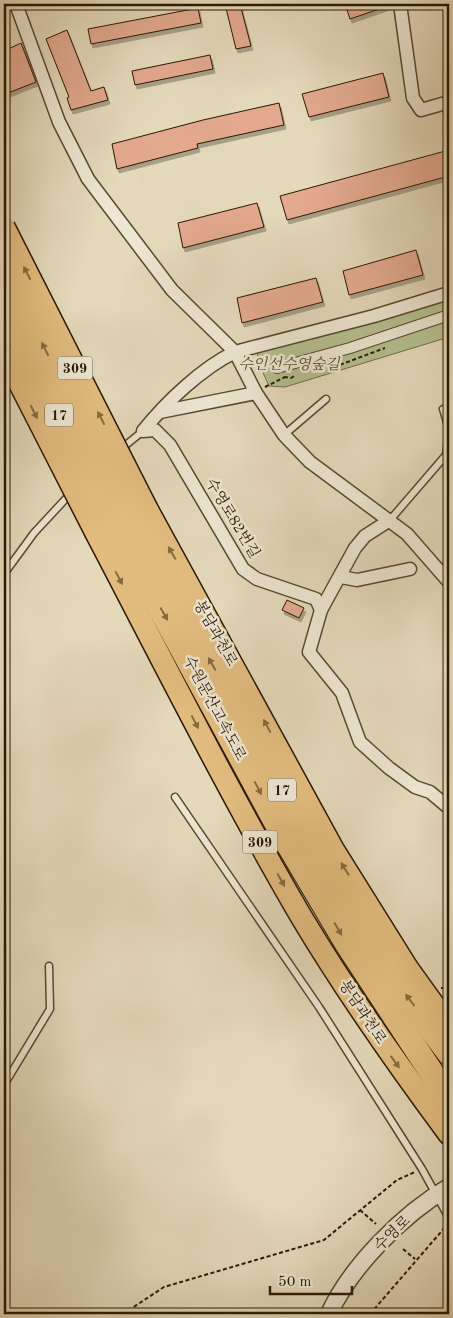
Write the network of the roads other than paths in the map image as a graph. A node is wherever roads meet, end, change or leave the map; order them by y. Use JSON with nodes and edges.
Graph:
{"nodes":[{"id":1,"x":16,"y":4,"type":"edge"},
{"id":2,"x":400,"y":4,"type":"edge"},
{"id":3,"x":449,"y":102,"type":"edge"},
{"id":4,"x":4,"y":227,"type":"edge"},
{"id":5,"x":4,"y":267,"type":"edge"},
{"id":6,"x":449,"y":293,"type":"edge"},
{"id":7,"x":4,"y":305,"type":"edge"},
{"id":8,"x":449,"y":315,"type":"edge"},
{"id":9,"x":235,"y":352,"type":"junction"},
{"id":10,"x":4,"y":354,"type":"edge"},
{"id":11,"x":277,"y":368,"type":"dead end"},
{"id":12,"x":260,"y":391,"type":"junction"},
{"id":13,"x":326,"y":399,"type":"dead end"},
{"id":14,"x":443,"y":409,"type":"dead end"},
{"id":15,"x":158,"y":412,"type":"junction"},
{"id":16,"x":449,"y":429,"type":"edge"},
{"id":17,"x":143,"y":431,"type":"junction"},
{"id":18,"x":284,"y":435,"type":"junction"},
{"id":19,"x":449,"y":435,"type":"edge"},
{"id":20,"x":114,"y":456,"type":"dead end"},
{"id":21,"x":107,"y":462,"type":"dead end"},
{"id":22,"x":86,"y":480,"type":"dead end"},
{"id":23,"x":78,"y":487,"type":"dead end"},
{"id":24,"x":390,"y":520,"type":"junction"},
{"id":25,"x":122,"y":521,"type":"junction"},
{"id":26,"x":410,"y":569,"type":"dead end"},
{"id":27,"x":4,"y":574,"type":"edge"},
{"id":28,"x":341,"y":577,"type":"junction"},
{"id":29,"x":449,"y":582,"type":"edge"},
{"id":30,"x":321,"y":610,"type":"junction"},
{"id":31,"x":175,"y":797,"type":"dead end"},
{"id":32,"x":449,"y":808,"type":"edge"},
{"id":33,"x":50,"y":966,"type":"dead end"},
{"id":34,"x":449,"y":1026,"type":"edge"},
{"id":35,"x":449,"y":1053,"type":"edge"},
{"id":36,"x":4,"y":1085,"type":"edge"},
{"id":37,"x":449,"y":1099,"type":"edge"},
{"id":38,"x":449,"y":1134,"type":"edge"},
{"id":39,"x":449,"y":1187,"type":"edge"},
{"id":40,"x":435,"y":1195,"type":"junction"},
{"id":41,"x":449,"y":1218,"type":"edge"},
{"id":42,"x":329,"y":1314,"type":"edge"}],
"edges":[{"from":1,"to":9,"type":"street"},
{"from":2,"to":3,"type":"street"},
{"from":25,"to":4,"type":"highway","name":"봉담과천로","number":"309","one_way":true,"bridge":true},
{"from":25,"to":5,"type":"highway","name":"수원문산고속도로","number":"17","one_way":true,"bridge":true},
{"from":6,"to":9,"type":"street"},
{"from":7,"to":25,"type":"highway","name":"수원문산고속도로","number":"17","bridge":true},
{"from":8,"to":11,"type":"street"},
{"from":9,"to":12,"type":"street"},
{"from":9,"to":15,"type":"street"},
{"from":10,"to":25,"type":"highway","name":"봉담과천로","number":"309","one_way":true,"bridge":true},
{"from":12,"to":15,"type":"street"},
{"from":12,"to":18,"type":"street"},
{"from":13,"to":18,"type":"lane"},
{"from":14,"to":16,"type":"lane"},
{"from":15,"to":17,"type":"street"},
{"from":17,"to":20,"type":"lane"},
{"from":17,"to":30,"type":"street","name":"수영로82번길"},
{"from":18,"to":24,"type":"street"},
{"from":19,"to":24,"type":"lane"},
{"from":21,"to":22,"type":"lane"},
{"from":23,"to":27,"type":"lane"},
{"from":24,"to":28,"type":"street"},
{"from":24,"to":29,"type":"street"},
{"from":34,"to":25,"type":"highway","name":"봉담과천로","number":"309","one_way":true},
{"from":35,"to":25,"type":"highway","name":"수원문산고속도로","number":"17","one_way":true},
{"from":25,"to":37,"type":"highway","name":"수원문산고속도로","number":"17","one_way":true},
{"from":25,"to":38,"type":"highway","name":"봉담과천로","number":"309","one_way":true},
{"from":26,"to":28,"type":"street"},
{"from":28,"to":30,"type":"street"},
{"from":30,"to":32,"type":"street"},
{"from":31,"to":40,"type":"lane"},
{"from":33,"to":36,"type":"lane"},
{"from":39,"to":40,"type":"street","name":"수영로"},
{"from":40,"to":41,"type":"lane"},
{"from":40,"to":42,"type":"street","name":"수영로"}]}
